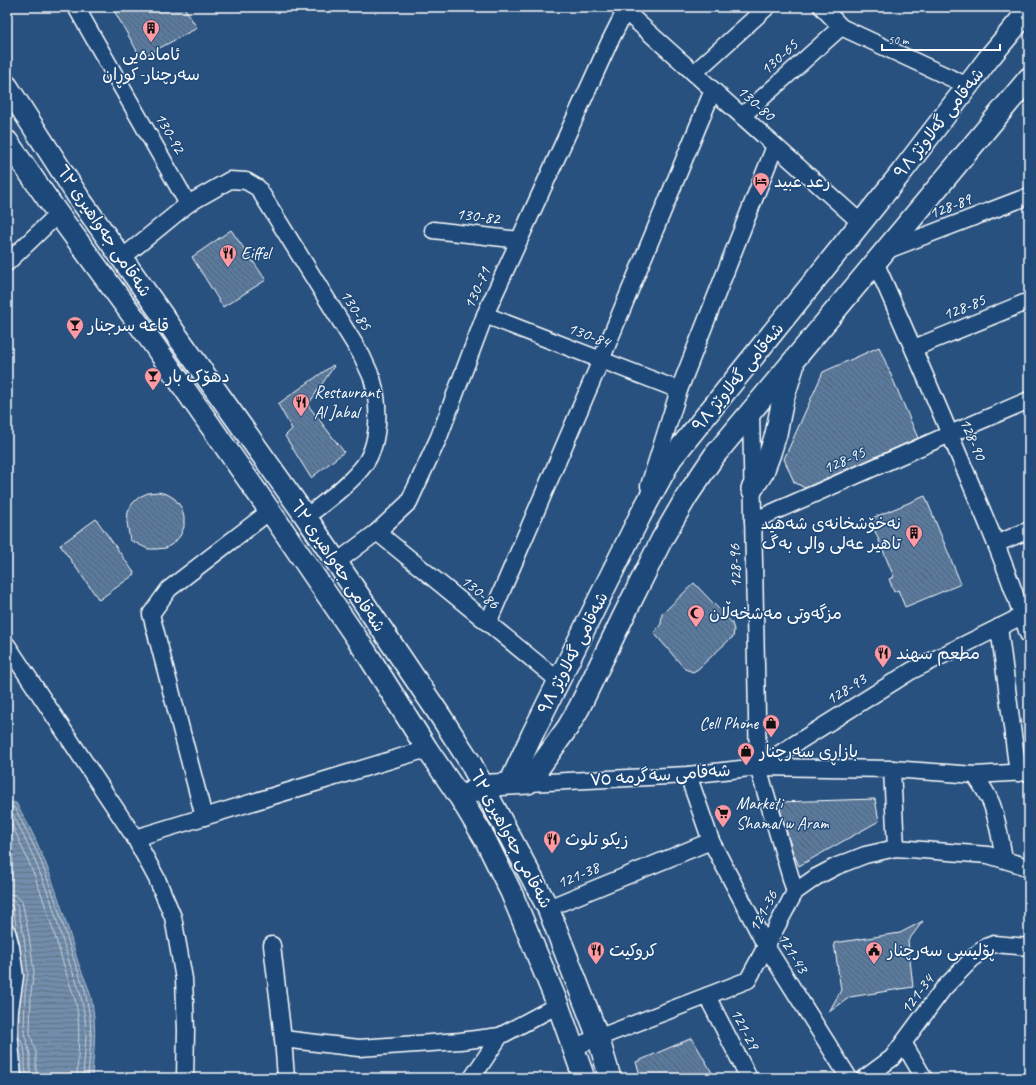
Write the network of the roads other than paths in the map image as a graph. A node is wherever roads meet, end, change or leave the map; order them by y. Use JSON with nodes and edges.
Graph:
{"nodes":[{"id":1,"x":76,"y":7,"type":"edge"},
{"id":2,"x":767,"y":7,"type":"edge"},
{"id":3,"x":822,"y":7,"type":"edge"},
{"id":4,"x":626,"y":9,"type":"edge"},
{"id":5,"x":1029,"y":10,"type":"edge"},
{"id":6,"x":841,"y":27,"type":"junction"},
{"id":7,"x":694,"y":74,"type":"junction"},
{"id":8,"x":1029,"y":78,"type":"edge"},
{"id":9,"x":968,"y":86,"type":"junction"},
{"id":10,"x":10,"y":88,"type":"edge"},
{"id":11,"x":713,"y":90,"type":"junction"},
{"id":12,"x":742,"y":116,"type":"junction"},
{"id":13,"x":7,"y":141,"type":"edge"},
{"id":14,"x":775,"y":146,"type":"junction"},
{"id":15,"x":1029,"y":196,"type":"edge"},
{"id":16,"x":188,"y":204,"type":"junction"},
{"id":17,"x":58,"y":214,"type":"junction"},
{"id":18,"x":861,"y":223,"type":"junction"},
{"id":19,"x":433,"y":230,"type":"dead end"},
{"id":20,"x":519,"y":240,"type":"junction"},
{"id":21,"x":880,"y":257,"type":"junction"},
{"id":22,"x":122,"y":258,"type":"junction"},
{"id":23,"x":7,"y":263,"type":"edge"},
{"id":24,"x":1029,"y":301,"type":"edge"},
{"id":25,"x":484,"y":315,"type":"junction"},
{"id":26,"x":914,"y":348,"type":"junction"},
{"id":27,"x":800,"y":353,"type":"junction"},
{"id":28,"x":601,"y":360,"type":"junction"},
{"id":29,"x":729,"y":389,"type":"junction"},
{"id":30,"x":679,"y":390,"type":"junction"},
{"id":31,"x":1029,"y":400,"type":"edge"},
{"id":32,"x":751,"y":412,"type":"junction"},
{"id":33,"x":950,"y":434,"type":"junction"},
{"id":34,"x":752,"y":489,"type":"junction"},
{"id":35,"x":270,"y":510,"type":"junction"},
{"id":36,"x":640,"y":516,"type":"junction"},
{"id":37,"x":306,"y":517,"type":"junction"},
{"id":38,"x":753,"y":522,"type":"junction"},
{"id":39,"x":1029,"y":530,"type":"edge"},
{"id":40,"x":377,"y":532,"type":"junction"},
{"id":41,"x":996,"y":544,"type":"junction"},
{"id":42,"x":336,"y":562,"type":"junction"},
{"id":43,"x":598,"y":603,"type":"junction"},
{"id":44,"x":624,"y":614,"type":"junction"},
{"id":45,"x":1022,"y":616,"type":"junction"},
{"id":46,"x":488,"y":623,"type":"junction"},
{"id":47,"x":999,"y":627,"type":"junction"},
{"id":48,"x":1028,"y":634,"type":"edge"},
{"id":49,"x":7,"y":645,"type":"edge"},
{"id":50,"x":559,"y":681,"type":"junction"},
{"id":51,"x":427,"y":749,"type":"junction"},
{"id":52,"x":758,"y":767,"type":"junction"},
{"id":53,"x":892,"y":770,"type":"junction"},
{"id":54,"x":1023,"y":772,"type":"edge"},
{"id":55,"x":688,"y":775,"type":"junction"},
{"id":56,"x":975,"y":775,"type":"junction"},
{"id":57,"x":519,"y":783,"type":"junction"},
{"id":58,"x":483,"y":787,"type":"junction"},
{"id":59,"x":461,"y":799,"type":"junction"},
{"id":60,"x":204,"y":817,"type":"junction"},
{"id":61,"x":135,"y":838,"type":"junction"},
{"id":62,"x":711,"y":841,"type":"junction"},
{"id":63,"x":896,"y":848,"type":"junction"},
{"id":64,"x":1004,"y":859,"type":"junction"},
{"id":65,"x":1029,"y":869,"type":"edge"},
{"id":66,"x":795,"y":892,"type":"junction"},
{"id":67,"x":548,"y":908,"type":"junction"},
{"id":68,"x":7,"y":932,"type":"edge"},
{"id":69,"x":272,"y":945,"type":"dead end"},
{"id":70,"x":766,"y":946,"type":"junction"},
{"id":71,"x":1029,"y":947,"type":"edge"},
{"id":72,"x":707,"y":996,"type":"junction"},
{"id":73,"x":558,"y":1005,"type":"junction"},
{"id":74,"x":500,"y":1036,"type":"junction"},
{"id":75,"x":598,"y":1037,"type":"junction"},
{"id":76,"x":283,"y":1039,"type":"junction"},
{"id":77,"x":904,"y":1044,"type":"junction"},
{"id":78,"x":574,"y":1047,"type":"junction"},
{"id":79,"x":13,"y":1078,"type":"edge"},
{"id":80,"x":185,"y":1078,"type":"edge"},
{"id":81,"x":286,"y":1078,"type":"edge"},
{"id":82,"x":472,"y":1078,"type":"edge"},
{"id":83,"x":584,"y":1078,"type":"edge"},
{"id":84,"x":610,"y":1078,"type":"edge"},
{"id":85,"x":749,"y":1078,"type":"edge"},
{"id":86,"x":849,"y":1078,"type":"edge"},
{"id":87,"x":865,"y":1078,"type":"edge"},
{"id":88,"x":924,"y":1078,"type":"edge"}],
"edges":[{"from":1,"to":16,"type":"street","name":"130-92"},
{"from":2,"to":7,"type":"street"},
{"from":3,"to":6,"type":"street"},
{"from":4,"to":7,"type":"street","name":"130-80"},
{"from":4,"to":20,"type":"street","name":"130-71"},
{"from":5,"to":9,"type":"main road","name":"شەقامی گەلاوێژ ٩٨"},
{"from":6,"to":9,"type":"street"},
{"from":6,"to":12,"type":"street","name":"130-65"},
{"from":7,"to":11,"type":"street","name":"130-80"},
{"from":8,"to":21,"type":"main road","name":"شەقامی گەلاوێژ ٩٨"},
{"from":9,"to":18,"type":"main road","name":"شەقامی گەلاوێژ ٩٨"},
{"from":10,"to":22,"type":"main road","name":"شەقامی جەواهیری ٦٣"},
{"from":11,"to":12,"type":"street","name":"130-80"},
{"from":11,"to":28,"type":"street"},
{"from":12,"to":14,"type":"street","name":"130-80"},
{"from":13,"to":17,"type":"main road","name":"شەقامی جەواهیری ٦٣"},
{"from":14,"to":18,"type":"street","name":"130-80"},
{"from":14,"to":30,"type":"street"},
{"from":15,"to":21,"type":"street","name":"128-89"},
{"from":16,"to":22,"type":"street"},
{"from":16,"to":37,"type":"street","name":"130-85"},
{"from":17,"to":23,"type":"street"},
{"from":17,"to":35,"type":"main road","name":"شەقامی جەواهیری ٦٣"},
{"from":18,"to":29,"type":"main road","name":"شەقامی گەلاوێژ ٩٨"},
{"from":19,"to":20,"type":"street","name":"130-82"},
{"from":20,"to":25,"type":"street","name":"130-71"},
{"from":21,"to":26,"type":"street","name":"128-90"},
{"from":21,"to":27,"type":"main road","name":"شەقامی گەلاوێژ ٩٨"},
{"from":22,"to":37,"type":"main road","name":"شەقامی جەواهیری ٦٣"},
{"from":24,"to":26,"type":"street","name":"128-85"},
{"from":25,"to":28,"type":"street","name":"130-84"},
{"from":25,"to":40,"type":"street","name":"130-71"},
{"from":26,"to":33,"type":"street","name":"128-90"},
{"from":27,"to":32,"type":"main road","name":"شەقامی گەلاوێژ ٩٨"},
{"from":27,"to":34,"type":"main road"},
{"from":28,"to":30,"type":"street","name":"130-84"},
{"from":28,"to":46,"type":"street"},
{"from":29,"to":32,"type":"main road"},
{"from":29,"to":36,"type":"main road","name":"شەقامی گەلاوێژ ٩٨"},
{"from":30,"to":36,"type":"street"},
{"from":31,"to":33,"type":"street","name":"128-95"},
{"from":32,"to":34,"type":"street","name":"128-96"},
{"from":32,"to":44,"type":"main road","name":"شەقامی گەلاوێژ ٩٨"},
{"from":33,"to":38,"type":"street","name":"128-95"},
{"from":33,"to":41,"type":"street","name":"128-90"},
{"from":34,"to":38,"type":"street","name":"128-96"},
{"from":35,"to":51,"type":"main road","name":"شەقامی جەواهیری ٦٣"},
{"from":35,"to":60,"type":"street"},
{"from":36,"to":43,"type":"main road","name":"شەقامی گەلاوێژ ٩٨"},
{"from":37,"to":42,"type":"main road","name":"شەقامی جەواهیری ٦٣"},
{"from":38,"to":52,"type":"street","name":"128-96"},
{"from":39,"to":41,"type":"street"},
{"from":40,"to":42,"type":"street","name":"130-71"},
{"from":40,"to":46,"type":"street","name":"130-86"},
{"from":41,"to":45,"type":"street","name":"128-90"},
{"from":42,"to":58,"type":"main road","name":"شەقامی جەواهیری ٦٣"},
{"from":43,"to":44,"type":"main road"},
{"from":43,"to":50,"type":"main road","name":"شەقامی گەلاوێژ ٩٨"},
{"from":44,"to":57,"type":"main road","name":"شەقامی گەلاوێژ ٩٨"},
{"from":45,"to":47,"type":"street","name":"128-93"},
{"from":45,"to":48,"type":"street","name":"128-90"},
{"from":46,"to":50,"type":"street","name":"130-86"},
{"from":47,"to":48,"type":"street"},
{"from":47,"to":52,"type":"street","name":"128-93"},
{"from":47,"to":54,"type":"street"},
{"from":49,"to":61,"type":"street"},
{"from":50,"to":57,"type":"main road","name":"شەقامی گەلاوێژ ٩٨"},
{"from":51,"to":59,"type":"main road","name":"شەقامی جەواهیری ٦٣"},
{"from":51,"to":60,"type":"street"},
{"from":52,"to":53,"type":"street","name":"شەقامی سەگرمە ٧٥"},
{"from":52,"to":55,"type":"street","name":"شەقامی سەگرمە ٧٥"},
{"from":52,"to":66,"type":"street","name":"128-96"},
{"from":53,"to":56,"type":"street","name":"شەقامی سەگرمە ٧٥"},
{"from":53,"to":63,"type":"street"},
{"from":54,"to":56,"type":"street","name":"شەقامی سەگرمە ٧٥"},
{"from":55,"to":57,"type":"street","name":"شەقامی سەگرمە ٧٥"},
{"from":55,"to":62,"type":"street","name":"121-43"},
{"from":56,"to":64,"type":"street"},
{"from":57,"to":58,"type":"main road","name":"شەقامی سەگرمە ٧٥"},
{"from":58,"to":59,"type":"main road","name":"شەقامی سەگرمە ٧٥"},
{"from":58,"to":67,"type":"main road","name":"شەقامی جەواهیری ٦٣"},
{"from":59,"to":73,"type":"main road","name":"شەقامی جەواهیری ٦٣"},
{"from":60,"to":61,"type":"street"},
{"from":61,"to":80,"type":"street"},
{"from":62,"to":67,"type":"street","name":"121-38"},
{"from":62,"to":70,"type":"street","name":"121-43"},
{"from":63,"to":64,"type":"street","name":"121-36"},
{"from":63,"to":66,"type":"street","name":"121-36"},
{"from":64,"to":65,"type":"street","name":"121-36"},
{"from":66,"to":70,"type":"street","name":"121-36"},
{"from":67,"to":75,"type":"main road","name":"شەقامی جەواهیری ٦٣"},
{"from":68,"to":79,"type":"street"},
{"from":69,"to":76,"type":"street"},
{"from":70,"to":72,"type":"street","name":"121-36"},
{"from":70,"to":86,"type":"street","name":"121-43"},
{"from":71,"to":77,"type":"street","name":"121-34"},
{"from":72,"to":75,"type":"street","name":"121-36"},
{"from":72,"to":85,"type":"street","name":"121-29"},
{"from":73,"to":74,"type":"street"},
{"from":73,"to":78,"type":"main road","name":"شەقامی جەواهیری ٦٣"},
{"from":74,"to":76,"type":"street"},
{"from":74,"to":82,"type":"street"},
{"from":75,"to":78,"type":"street","name":"121-36"},
{"from":75,"to":84,"type":"main road","name":"شەقامی جەواهیری ٦٣"},
{"from":76,"to":81,"type":"street"},
{"from":77,"to":87,"type":"street","name":"121-34"},
{"from":77,"to":88,"type":"street"},
{"from":78,"to":83,"type":"main road","name":"شەقامی جەواهیری ٦٣"}]}
